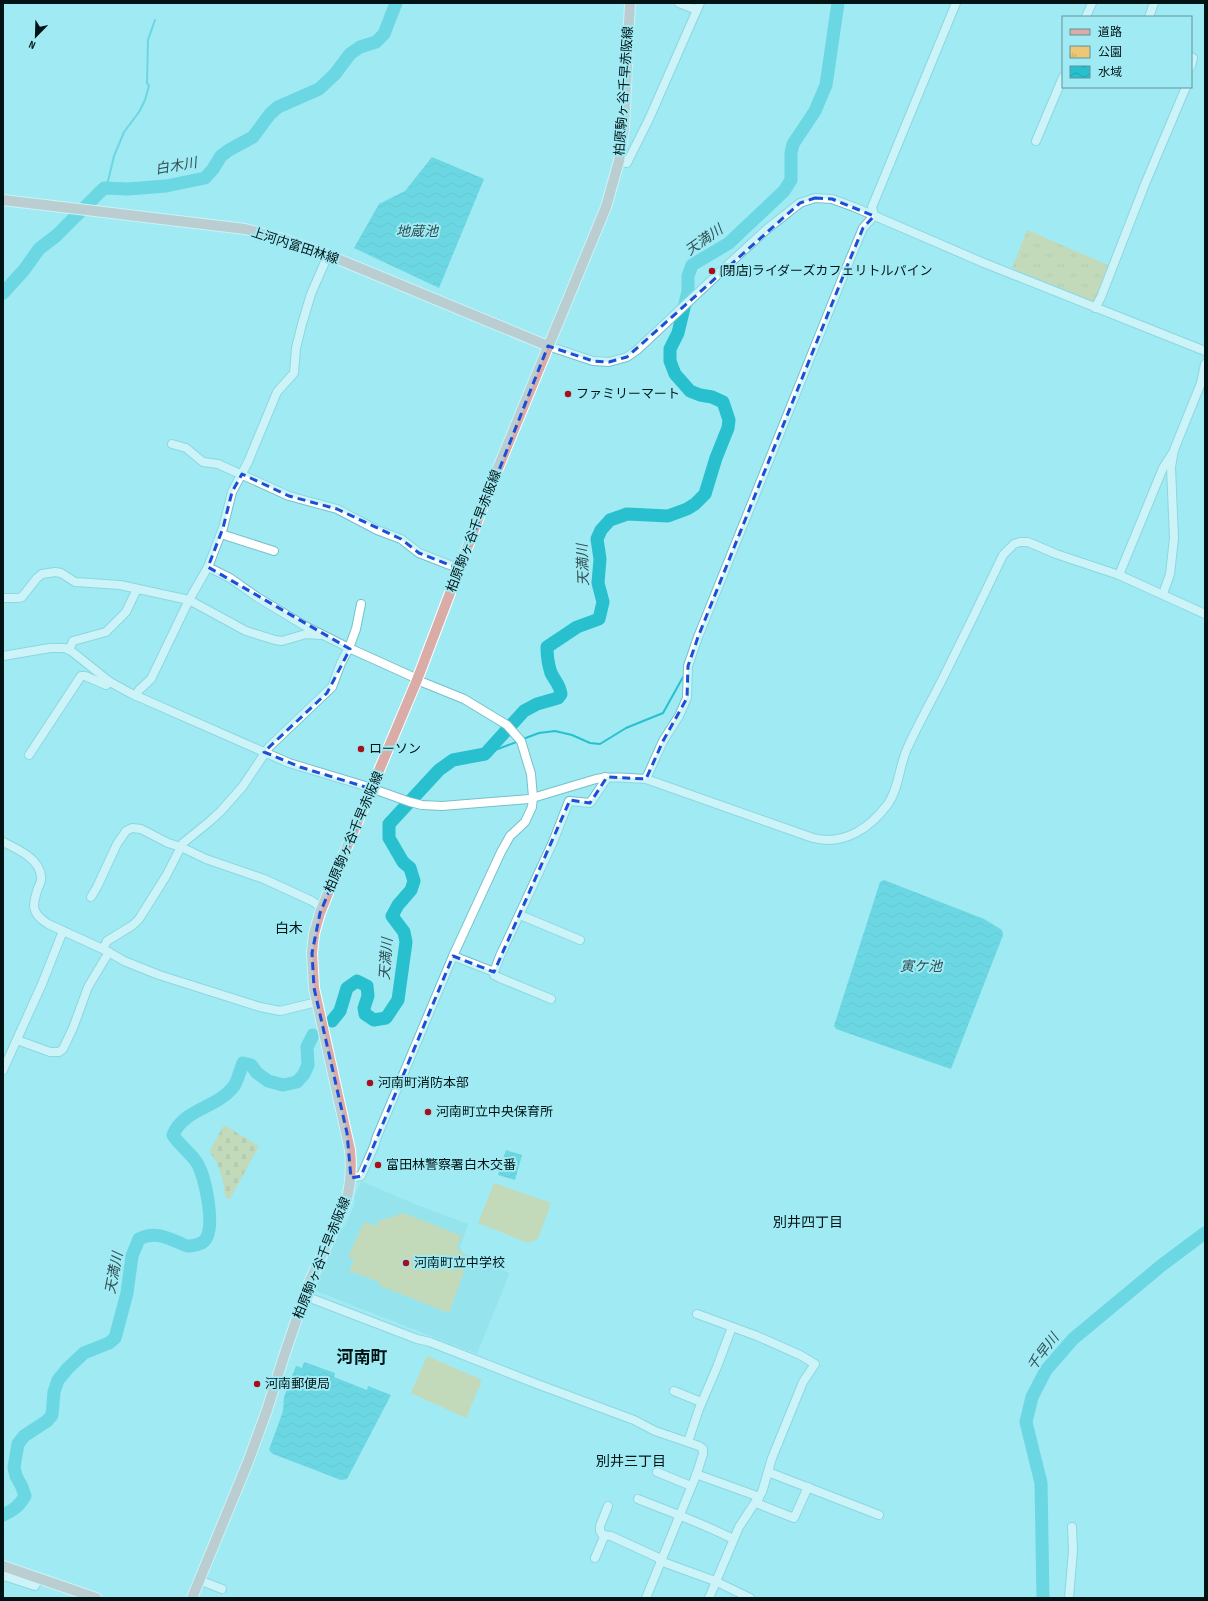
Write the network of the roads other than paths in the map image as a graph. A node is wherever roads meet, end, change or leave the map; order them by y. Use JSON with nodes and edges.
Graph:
{"nodes":[{"id":1,"x":630,"y":3,"type":"edge"},
{"id":2,"x":679,"y":3,"type":"edge"},
{"id":3,"x":956,"y":3,"type":"edge"},
{"id":4,"x":1092,"y":3,"type":"edge"},
{"id":5,"x":1154,"y":3,"type":"edge"},
{"id":6,"x":699,"y":6,"type":"edge"},
{"id":7,"x":1086,"y":16,"type":"edge"},
{"id":8,"x":1149,"y":16,"type":"edge"},
{"id":9,"x":1062,"y":79,"type":"edge"},
{"id":10,"x":1186,"y":88,"type":"edge"},
{"id":11,"x":1036,"y":141,"type":"dead end"},
{"id":12,"x":619,"y":161,"type":"junction"},
{"id":13,"x":3,"y":200,"type":"edge"},
{"id":14,"x":874,"y":216,"type":"junction"},
{"id":15,"x":328,"y":255,"type":"junction"},
{"id":16,"x":1095,"y":308,"type":"junction"},
{"id":17,"x":548,"y":346,"type":"junction"},
{"id":18,"x":1205,"y":351,"type":"edge"},
{"id":19,"x":1205,"y":364,"type":"edge"},
{"id":20,"x":172,"y":444,"type":"dead end"},
{"id":21,"x":1174,"y":450,"type":"junction"},
{"id":22,"x":242,"y":474,"type":"junction"},
{"id":23,"x":221,"y":534,"type":"junction"},
{"id":24,"x":274,"y":551,"type":"dead end"},
{"id":25,"x":208,"y":567,"type":"junction"},
{"id":26,"x":460,"y":569,"type":"junction"},
{"id":27,"x":1119,"y":575,"type":"junction"},
{"id":28,"x":137,"y":589,"type":"junction"},
{"id":29,"x":1163,"y":594,"type":"junction"},
{"id":30,"x":3,"y":598,"type":"edge"},
{"id":31,"x":189,"y":600,"type":"junction"},
{"id":32,"x":361,"y":604,"type":"dead end"},
{"id":33,"x":1205,"y":614,"type":"edge"},
{"id":34,"x":326,"y":637,"type":"junction"},
{"id":35,"x":350,"y":648,"type":"junction"},
{"id":36,"x":69,"y":650,"type":"junction"},
{"id":37,"x":3,"y":656,"type":"edge"},
{"id":38,"x":417,"y":680,"type":"junction"},
{"id":39,"x":110,"y":682,"type":"junction"},
{"id":40,"x":136,"y":696,"type":"junction"},
{"id":41,"x":264,"y":752,"type":"junction"},
{"id":42,"x":30,"y":755,"type":"dead end"},
{"id":43,"x":605,"y":777,"type":"junction"},
{"id":44,"x":646,"y":780,"type":"junction"},
{"id":45,"x":372,"y":789,"type":"junction"},
{"id":46,"x":533,"y":798,"type":"junction"},
{"id":47,"x":3,"y":842,"type":"edge"},
{"id":48,"x":181,"y":846,"type":"junction"},
{"id":49,"x":91,"y":897,"type":"dead end"},
{"id":50,"x":322,"y":908,"type":"junction"},
{"id":51,"x":520,"y":915,"type":"junction"},
{"id":52,"x":63,"y":931,"type":"junction"},
{"id":53,"x":580,"y":940,"type":"dead end"},
{"id":54,"x":106,"y":951,"type":"junction"},
{"id":55,"x":453,"y":956,"type":"junction"},
{"id":56,"x":494,"y":972,"type":"junction"},
{"id":57,"x":551,"y":999,"type":"dead end"},
{"id":58,"x":317,"y":1002,"type":"junction"},
{"id":59,"x":16,"y":1040,"type":"junction"},
{"id":60,"x":3,"y":1070,"type":"edge"},
{"id":61,"x":351,"y":1178,"type":"junction"},
{"id":62,"x":305,"y":1296,"type":"junction"},
{"id":63,"x":697,"y":1314,"type":"dead end"},
{"id":64,"x":732,"y":1327,"type":"junction"},
{"id":65,"x":674,"y":1391,"type":"dead end"},
{"id":66,"x":701,"y":1402,"type":"junction"},
{"id":67,"x":688,"y":1442,"type":"junction"},
{"id":68,"x":657,"y":1472,"type":"dead end"},
{"id":69,"x":768,"y":1472,"type":"junction"},
{"id":70,"x":696,"y":1474,"type":"junction"},
{"id":71,"x":691,"y":1486,"type":"junction"},
{"id":72,"x":808,"y":1487,"type":"junction"},
{"id":73,"x":638,"y":1500,"type":"dead end"},
{"id":74,"x":757,"y":1501,"type":"junction"},
{"id":75,"x":608,"y":1506,"type":"dead end"},
{"id":76,"x":679,"y":1515,"type":"junction"},
{"id":77,"x":879,"y":1515,"type":"dead end"},
{"id":78,"x":1072,"y":1527,"type":"dead end"},
{"id":79,"x":603,"y":1535,"type":"junction"},
{"id":80,"x":734,"y":1539,"type":"junction"},
{"id":81,"x":594,"y":1558,"type":"dead end"},
{"id":82,"x":661,"y":1560,"type":"junction"},
{"id":83,"x":3,"y":1566,"type":"edge"},
{"id":84,"x":3,"y":1577,"type":"edge"},
{"id":85,"x":39,"y":1578,"type":"junction"},
{"id":86,"x":200,"y":1580,"type":"junction"},
{"id":87,"x":715,"y":1581,"type":"junction"},
{"id":88,"x":222,"y":1589,"type":"dead end"},
{"id":89,"x":96,"y":1598,"type":"edge"},
{"id":90,"x":192,"y":1598,"type":"edge"},
{"id":91,"x":646,"y":1598,"type":"edge"},
{"id":92,"x":709,"y":1598,"type":"edge"},
{"id":93,"x":750,"y":1598,"type":"edge"},
{"id":94,"x":1069,"y":1598,"type":"edge"}],
"edges":[{"from":1,"to":12,"type":"main road","name":"柏原駒ヶ谷千早赤阪線"},
{"from":2,"to":6,"type":"street"},
{"from":3,"to":14,"type":"street"},
{"from":4,"to":7,"type":"street"},
{"from":5,"to":8,"type":"street"},
{"from":6,"to":12,"type":"street"},
{"from":9,"to":11,"type":"street"},
{"from":10,"to":16,"type":"street"},
{"from":12,"to":17,"type":"main road","name":"柏原駒ヶ谷千早赤阪線"},
{"from":13,"to":15,"type":"main road","name":"上河内富田林線"},
{"from":14,"to":16,"type":"street"},
{"from":14,"to":17,"type":"street"},
{"from":14,"to":44,"type":"street"},
{"from":15,"to":17,"type":"main road","name":"上河内富田林線"},
{"from":15,"to":22,"type":"street"},
{"from":16,"to":18,"type":"street"},
{"from":17,"to":26,"type":"main road","name":"柏原駒ヶ谷千早赤阪線"},
{"from":19,"to":21,"type":"street"},
{"from":20,"to":22,"type":"street"},
{"from":21,"to":27,"type":"street"},
{"from":21,"to":29,"type":"street"},
{"from":22,"to":23,"type":"street"},
{"from":22,"to":26,"type":"street"},
{"from":23,"to":24,"type":"street"},
{"from":23,"to":25,"type":"street"},
{"from":25,"to":31,"type":"street"},
{"from":25,"to":34,"type":"street"},
{"from":26,"to":38,"type":"main road","name":"柏原駒ヶ谷千早赤阪線"},
{"from":27,"to":29,"type":"street"},
{"from":27,"to":44,"type":"street"},
{"from":28,"to":30,"type":"street"},
{"from":28,"to":31,"type":"street"},
{"from":28,"to":36,"type":"street"},
{"from":29,"to":33,"type":"street"},
{"from":31,"to":34,"type":"street"},
{"from":31,"to":40,"type":"street"},
{"from":32,"to":35,"type":"street"},
{"from":34,"to":35,"type":"street"},
{"from":35,"to":38,"type":"street"},
{"from":35,"to":41,"type":"street"},
{"from":36,"to":37,"type":"street"},
{"from":36,"to":39,"type":"street"},
{"from":38,"to":45,"type":"main road","name":"柏原駒ヶ谷千早赤阪線"},
{"from":38,"to":46,"type":"street"},
{"from":39,"to":40,"type":"street"},
{"from":39,"to":42,"type":"street"},
{"from":40,"to":41,"type":"street"},
{"from":41,"to":45,"type":"street"},
{"from":41,"to":48,"type":"street"},
{"from":43,"to":44,"type":"street"},
{"from":43,"to":46,"type":"street"},
{"from":43,"to":51,"type":"street"},
{"from":45,"to":46,"type":"street"},
{"from":45,"to":50,"type":"main road","name":"柏原駒ヶ谷千早赤阪線"},
{"from":46,"to":55,"type":"street"},
{"from":47,"to":52,"type":"street"},
{"from":48,"to":49,"type":"street"},
{"from":48,"to":50,"type":"street"},
{"from":48,"to":54,"type":"street"},
{"from":50,"to":58,"type":"main road","name":"柏原駒ヶ谷千早赤阪線"},
{"from":51,"to":53,"type":"street"},
{"from":51,"to":56,"type":"street"},
{"from":52,"to":54,"type":"street"},
{"from":52,"to":59,"type":"street"},
{"from":54,"to":58,"type":"street"},
{"from":54,"to":59,"type":"street"},
{"from":55,"to":56,"type":"street"},
{"from":55,"to":61,"type":"street"},
{"from":56,"to":57,"type":"street"},
{"from":58,"to":61,"type":"main road","name":"柏原駒ヶ谷千早赤阪線"},
{"from":59,"to":60,"type":"street"},
{"from":61,"to":62,"type":"main road","name":"柏原駒ヶ谷千早赤阪線"},
{"from":62,"to":67,"type":"street"},
{"from":62,"to":86,"type":"main road","name":"柏原駒ヶ谷千早赤阪線"},
{"from":63,"to":64,"type":"street"},
{"from":64,"to":66,"type":"street"},
{"from":64,"to":69,"type":"street"},
{"from":65,"to":66,"type":"street"},
{"from":66,"to":67,"type":"street"},
{"from":67,"to":70,"type":"street"},
{"from":68,"to":71,"type":"street"},
{"from":69,"to":72,"type":"street"},
{"from":69,"to":74,"type":"street"},
{"from":70,"to":71,"type":"street"},
{"from":70,"to":74,"type":"street"},
{"from":71,"to":76,"type":"street"},
{"from":72,"to":74,"type":"street"},
{"from":72,"to":77,"type":"street"},
{"from":73,"to":76,"type":"street"},
{"from":74,"to":80,"type":"street"},
{"from":75,"to":79,"type":"street"},
{"from":76,"to":80,"type":"street"},
{"from":76,"to":82,"type":"street"},
{"from":78,"to":94,"type":"street"},
{"from":79,"to":81,"type":"street"},
{"from":79,"to":82,"type":"street"},
{"from":80,"to":87,"type":"street"},
{"from":82,"to":87,"type":"street"},
{"from":82,"to":91,"type":"street"},
{"from":83,"to":85,"type":"main road"},
{"from":84,"to":85,"type":"street"},
{"from":85,"to":89,"type":"main road"},
{"from":86,"to":88,"type":"street"},
{"from":86,"to":90,"type":"main road","name":"柏原駒ヶ谷千早赤阪線"},
{"from":87,"to":92,"type":"street"},
{"from":87,"to":93,"type":"street"}]}
